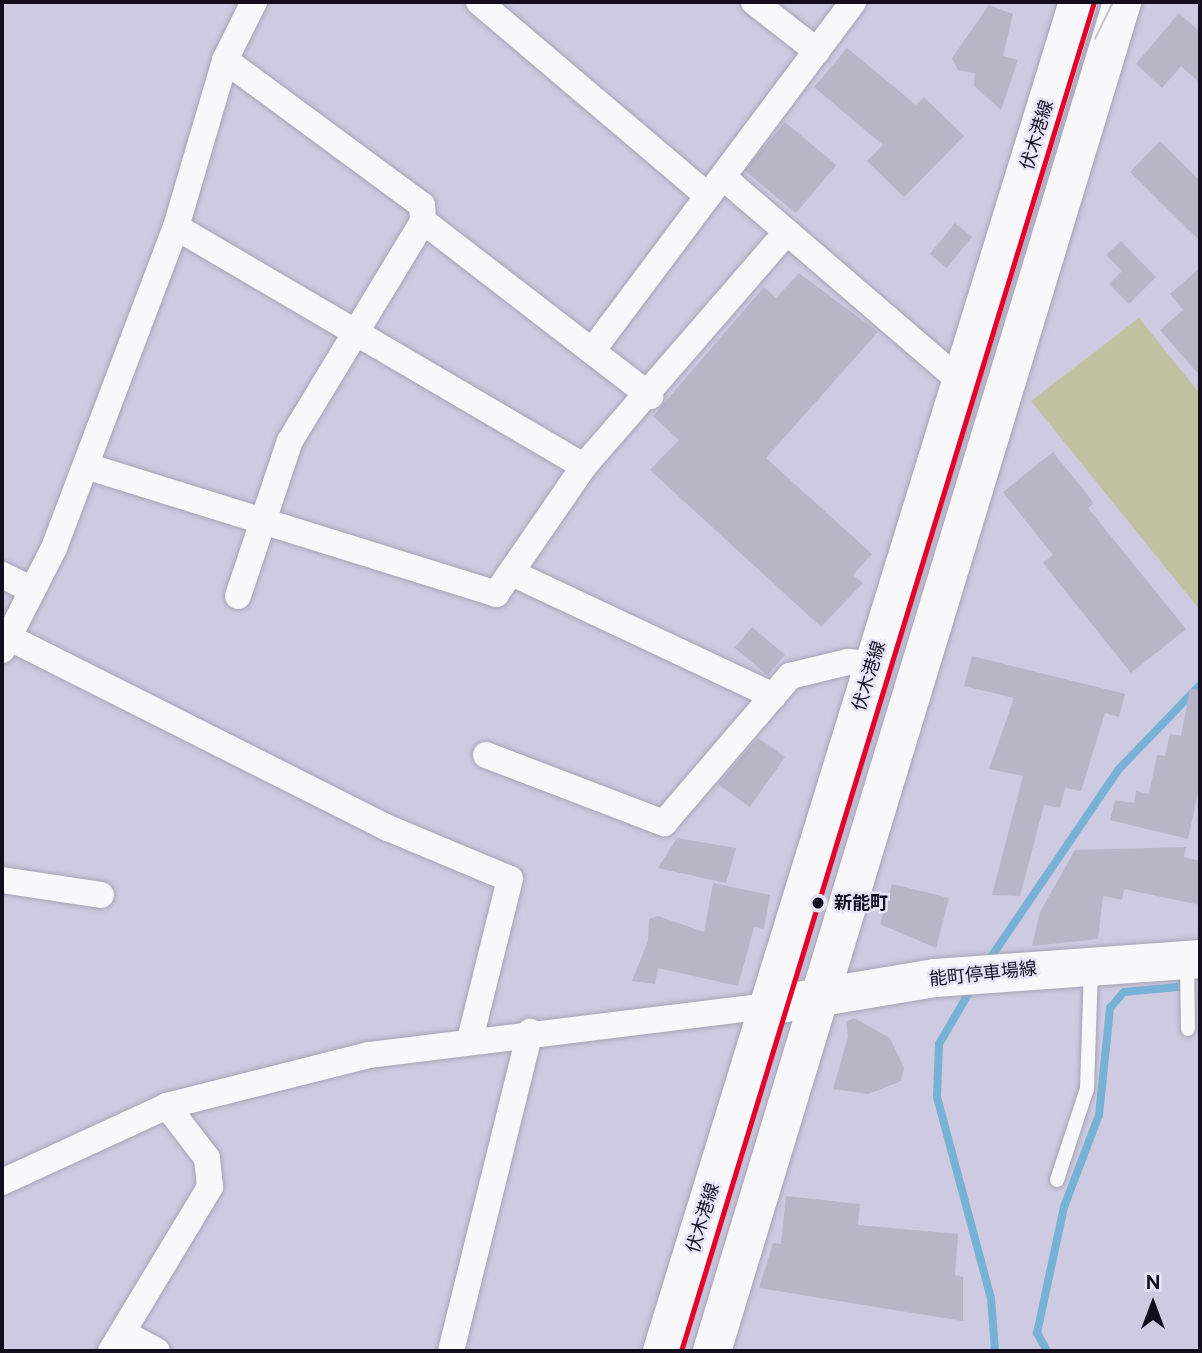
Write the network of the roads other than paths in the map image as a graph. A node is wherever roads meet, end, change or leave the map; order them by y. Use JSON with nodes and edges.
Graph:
{"nodes":[{"id":1,"x":254,"y":2,"type":"edge"},
{"id":2,"x":479,"y":2,"type":"edge"},
{"id":3,"x":754,"y":2,"type":"edge"},
{"id":4,"x":853,"y":2,"type":"edge"},
{"id":5,"x":1078,"y":2,"type":"edge"},
{"id":6,"x":1122,"y":2,"type":"edge"},
{"id":7,"x":817,"y":51,"type":"junction"},
{"id":8,"x":225,"y":60,"type":"junction"},
{"id":9,"x":715,"y":186,"type":"junction"},
{"id":10,"x":423,"y":221,"type":"junction"},
{"id":11,"x":176,"y":226,"type":"junction"},
{"id":12,"x":785,"y":234,"type":"junction"},
{"id":13,"x":354,"y":330,"type":"junction"},
{"id":14,"x":592,"y":351,"type":"junction"},
{"id":15,"x":960,"y":381,"type":"junction"},
{"id":16,"x":650,"y":396,"type":"junction"},
{"id":17,"x":86,"y":466,"type":"junction"},
{"id":18,"x":583,"y":466,"type":"junction"},
{"id":19,"x":261,"y":520,"type":"junction"},
{"id":20,"x":512,"y":573,"type":"junction"},
{"id":21,"x":2,"y":575,"type":"edge"},
{"id":22,"x":33,"y":590,"type":"junction"},
{"id":23,"x":238,"y":596,"type":"dead end"},
{"id":24,"x":5,"y":644,"type":"edge"},
{"id":25,"x":873,"y":664,"type":"junction"},
{"id":26,"x":773,"y":696,"type":"junction"},
{"id":27,"x":486,"y":755,"type":"dead end"},
{"id":28,"x":2,"y":880,"type":"edge"},
{"id":29,"x":101,"y":895,"type":"dead end"},
{"id":30,"x":1194,"y":959,"type":"edge"},
{"id":31,"x":1092,"y":963,"type":"junction"},
{"id":32,"x":821,"y":995,"type":"junction"},
{"id":33,"x":768,"y":1006,"type":"junction"},
{"id":34,"x":1188,"y":1029,"type":"dead end"},
{"id":35,"x":530,"y":1032,"type":"junction"},
{"id":36,"x":470,"y":1040,"type":"junction"},
{"id":37,"x":167,"y":1106,"type":"junction"},
{"id":38,"x":1057,"y":1180,"type":"dead end"},
{"id":39,"x":2,"y":1182,"type":"edge"},
{"id":40,"x":118,"y":1343,"type":"edge"},
{"id":41,"x":158,"y":1351,"type":"edge"},
{"id":42,"x":451,"y":1351,"type":"edge"},
{"id":43,"x":662,"y":1351,"type":"edge"},
{"id":44,"x":712,"y":1351,"type":"edge"}],
"edges":[{"from":1,"to":8,"type":"street"},
{"from":2,"to":9,"type":"street"},
{"from":3,"to":7,"type":"street"},
{"from":4,"to":7,"type":"street"},
{"from":5,"to":15,"type":"main road","name":"伏木港線"},
{"from":6,"to":32,"type":"main road"},
{"from":7,"to":9,"type":"street"},
{"from":8,"to":10,"type":"street"},
{"from":8,"to":11,"type":"street"},
{"from":9,"to":12,"type":"street"},
{"from":9,"to":14,"type":"street"},
{"from":10,"to":13,"type":"street"},
{"from":10,"to":14,"type":"street"},
{"from":11,"to":13,"type":"street"},
{"from":11,"to":17,"type":"street"},
{"from":12,"to":15,"type":"street"},
{"from":12,"to":16,"type":"street"},
{"from":13,"to":18,"type":"street"},
{"from":13,"to":19,"type":"street"},
{"from":14,"to":16,"type":"street"},
{"from":15,"to":25,"type":"main road","name":"伏木港線"},
{"from":16,"to":18,"type":"street"},
{"from":17,"to":19,"type":"street"},
{"from":17,"to":22,"type":"street"},
{"from":18,"to":20,"type":"street"},
{"from":19,"to":20,"type":"street"},
{"from":19,"to":23,"type":"street"},
{"from":20,"to":26,"type":"street"},
{"from":21,"to":22,"type":"street"},
{"from":22,"to":24,"type":"street"},
{"from":24,"to":36,"type":"street"},
{"from":25,"to":26,"type":"street"},
{"from":25,"to":33,"type":"main road","name":"伏木港線"},
{"from":26,"to":27,"type":"street"},
{"from":28,"to":29,"type":"street"},
{"from":30,"to":31,"type":"main road","name":"能町停車場線"},
{"from":30,"to":34,"type":"lane"},
{"from":31,"to":32,"type":"main road","name":"能町停車場線"},
{"from":31,"to":38,"type":"lane"},
{"from":32,"to":33,"type":"main road","name":"能町停車場線"},
{"from":32,"to":44,"type":"main road"},
{"from":33,"to":35,"type":"street"},
{"from":33,"to":43,"type":"main road","name":"伏木港線"},
{"from":35,"to":36,"type":"street"},
{"from":35,"to":42,"type":"street"},
{"from":36,"to":37,"type":"street"},
{"from":37,"to":39,"type":"street"},
{"from":37,"to":40,"type":"street"},
{"from":40,"to":41,"type":"street"}]}
